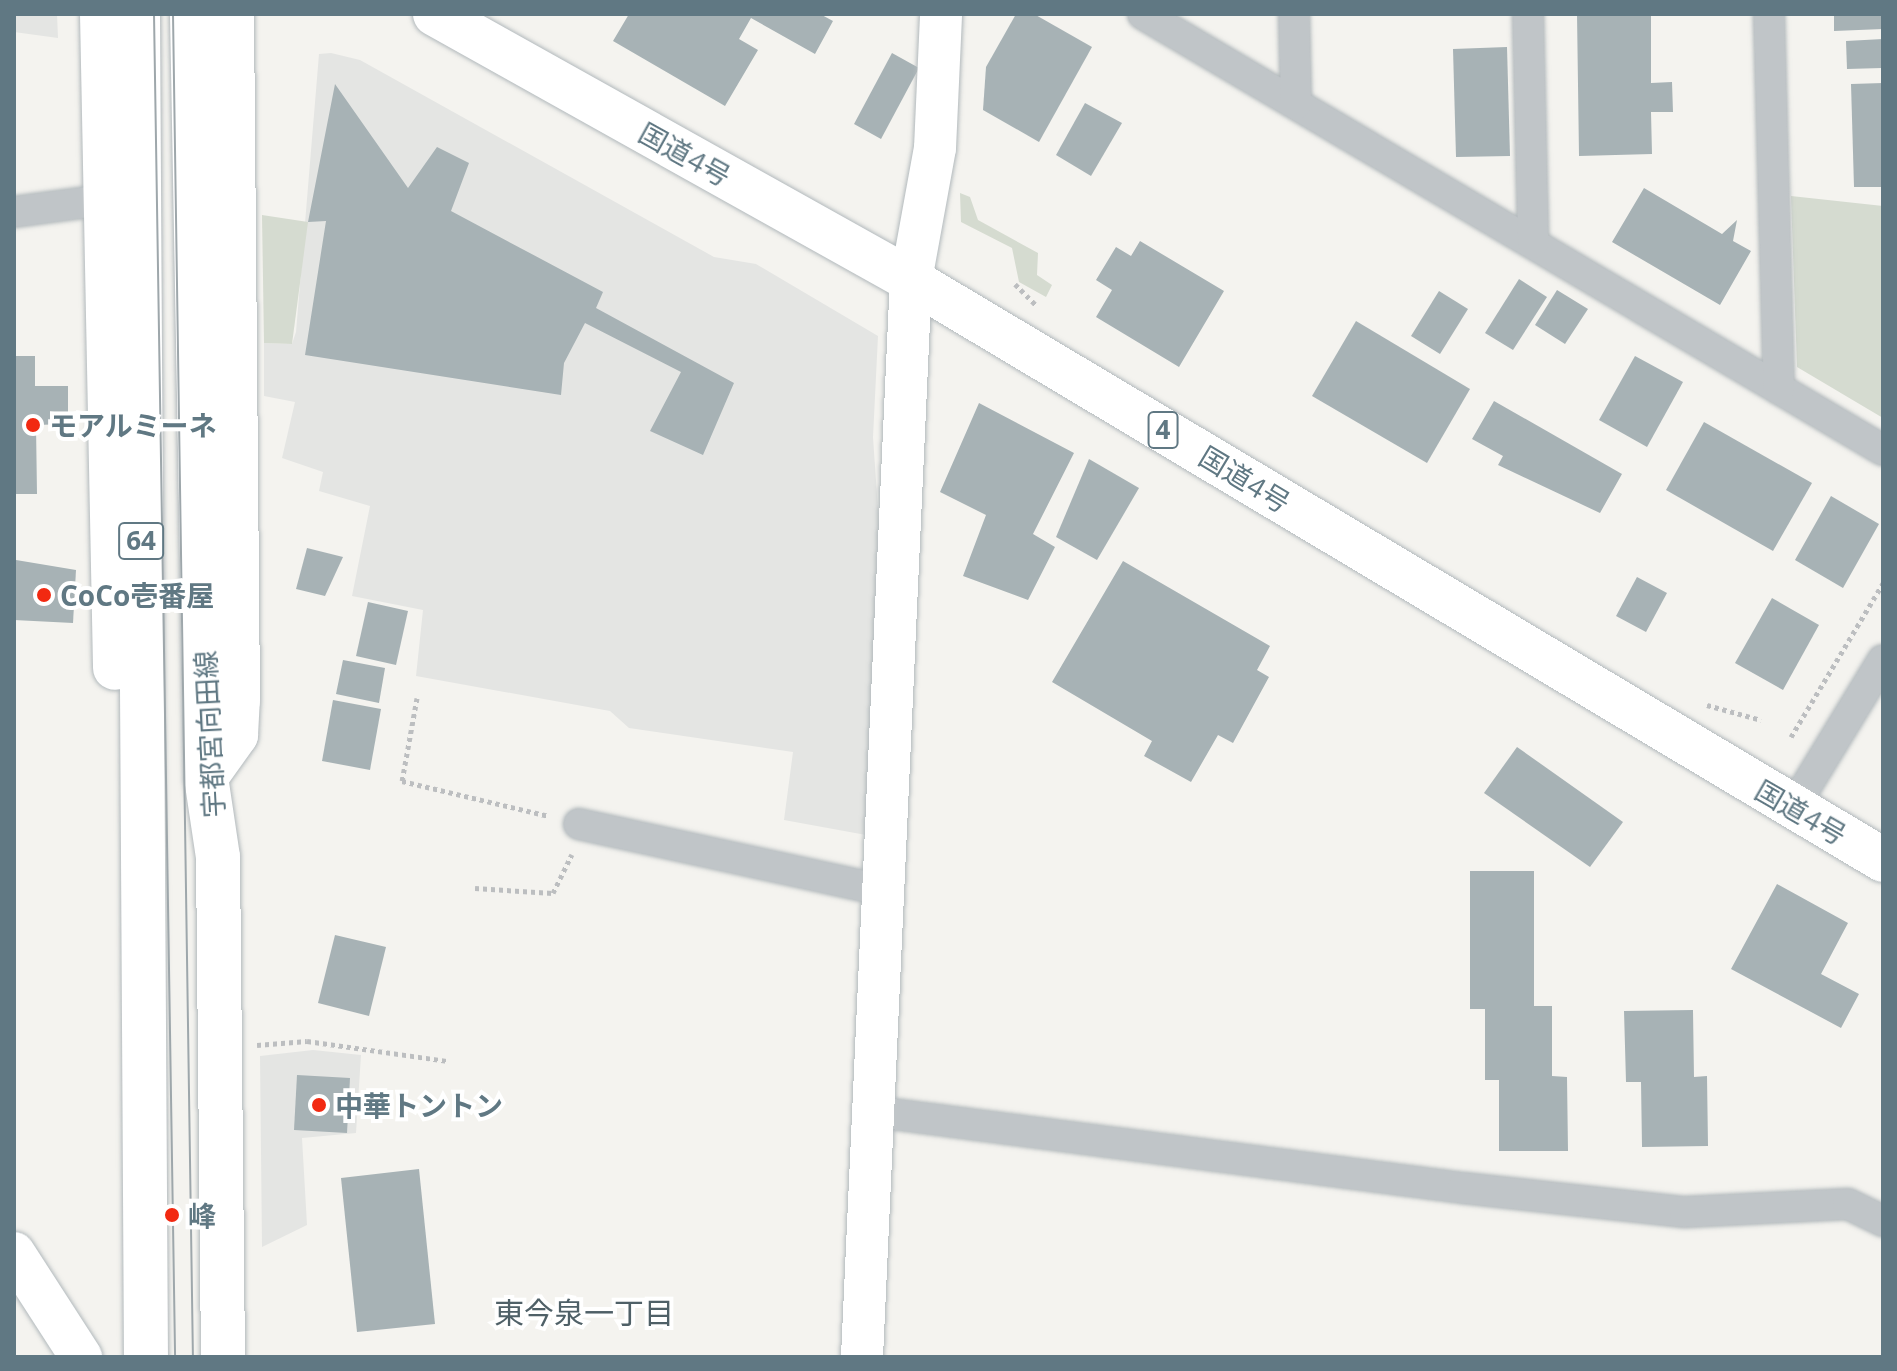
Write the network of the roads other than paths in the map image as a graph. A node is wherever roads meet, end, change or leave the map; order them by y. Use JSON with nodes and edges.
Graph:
{"nodes":[{"id":1,"x":102,"y":14,"type":"edge"},
{"id":2,"x":138,"y":14,"type":"edge"},
{"id":3,"x":192,"y":14,"type":"edge"},
{"id":4,"x":232,"y":14,"type":"edge"},
{"id":5,"x":435,"y":14,"type":"edge"},
{"id":6,"x":941,"y":14,"type":"edge"},
{"id":7,"x":1143,"y":14,"type":"edge"},
{"id":8,"x":1294,"y":14,"type":"edge"},
{"id":9,"x":1528,"y":14,"type":"edge"},
{"id":10,"x":1769,"y":14,"type":"edge"},
{"id":11,"x":1296,"y":104,"type":"junction"},
{"id":12,"x":123,"y":205,"type":"junction"},
{"id":13,"x":14,"y":212,"type":"edge"},
{"id":14,"x":1533,"y":243,"type":"junction"},
{"id":15,"x":911,"y":280,"type":"junction"},
{"id":16,"x":1779,"y":389,"type":"junction"},
{"id":17,"x":1883,"y":450,"type":"edge"},
{"id":18,"x":1883,"y":660,"type":"edge"},
{"id":19,"x":206,"y":777,"type":"junction"},
{"id":20,"x":1793,"y":808,"type":"junction"},
{"id":21,"x":579,"y":824,"type":"road end"},
{"id":22,"x":1883,"y":860,"type":"edge"},
{"id":23,"x":886,"y":891,"type":"junction"},
{"id":24,"x":877,"y":1112,"type":"junction"},
{"id":25,"x":1883,"y":1221,"type":"edge"},
{"id":26,"x":14,"y":1253,"type":"edge"},
{"id":27,"x":81,"y":1357,"type":"edge"},
{"id":28,"x":146,"y":1357,"type":"edge"},
{"id":29,"x":223,"y":1357,"type":"edge"},
{"id":30,"x":862,"y":1357,"type":"edge"}],
"edges":[{"from":1,"to":12,"type":"main road"},
{"from":2,"to":12,"type":"main road","number":"64"},
{"from":3,"to":19,"type":"main road","name":"宇都宮向田線","number":"64"},
{"from":4,"to":19,"type":"main road"},
{"from":5,"to":15,"type":"main road","name":"国道4号","number":"4"},
{"from":6,"to":15,"type":"street"},
{"from":7,"to":11,"type":"street"},
{"from":8,"to":11,"type":"street"},
{"from":9,"to":14,"type":"street"},
{"from":10,"to":16,"type":"street"},
{"from":11,"to":14,"type":"street"},
{"from":12,"to":13,"type":"street"},
{"from":12,"to":28,"type":"main road","number":"64"},
{"from":14,"to":16,"type":"street"},
{"from":15,"to":20,"type":"main road","name":"国道4号","number":"4"},
{"from":15,"to":23,"type":"street"},
{"from":16,"to":17,"type":"street"},
{"from":18,"to":20,"type":"street"},
{"from":19,"to":29,"type":"main road","name":"宇都宮向田線","number":"64"},
{"from":20,"to":22,"type":"main road","name":"国道4号","number":"4"},
{"from":21,"to":23,"type":"street"},
{"from":23,"to":24,"type":"street"},
{"from":24,"to":25,"type":"street"},
{"from":24,"to":30,"type":"street"},
{"from":26,"to":27,"type":"street"}]}
